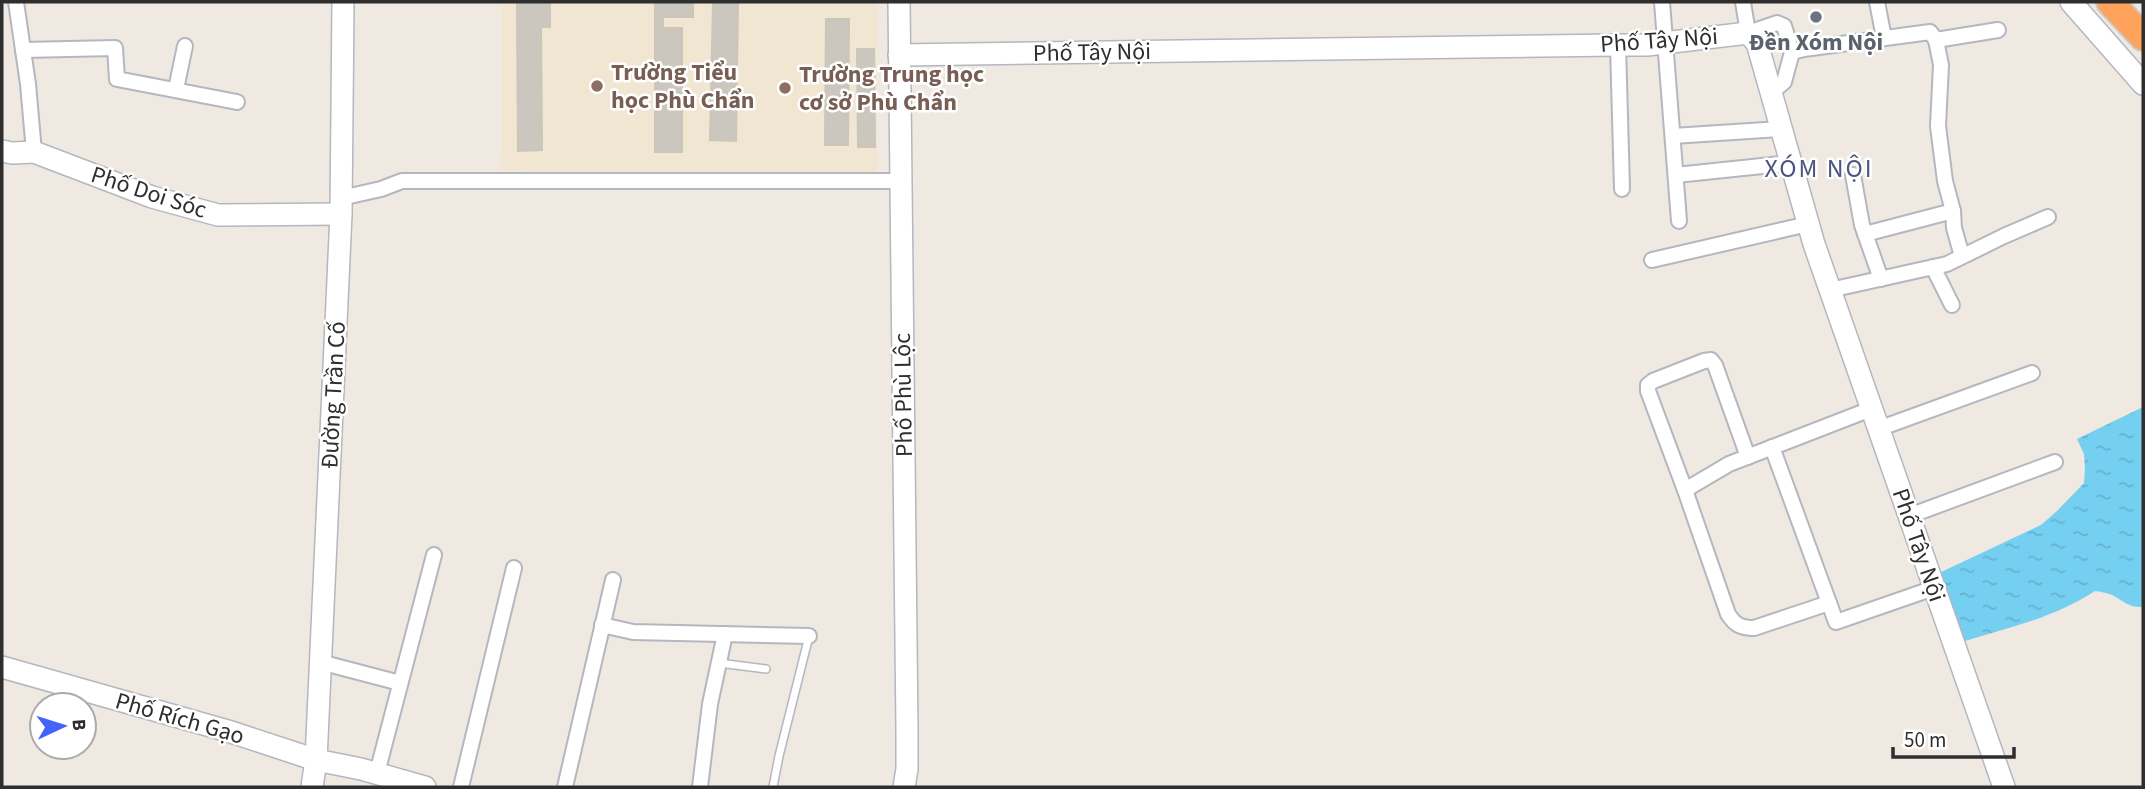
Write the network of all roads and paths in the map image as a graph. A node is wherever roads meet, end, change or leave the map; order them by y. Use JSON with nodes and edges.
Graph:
{"nodes":[{"id":1,"x":16,"y":2,"type":"edge"},
{"id":2,"x":343,"y":2,"type":"edge"},
{"id":3,"x":899,"y":2,"type":"edge"},
{"id":4,"x":1662,"y":2,"type":"edge"},
{"id":5,"x":1743,"y":2,"type":"edge"},
{"id":6,"x":1877,"y":2,"type":"edge"},
{"id":7,"x":2071,"y":2,"type":"edge"},
{"id":8,"x":2110,"y":2,"type":"edge"},
{"id":9,"x":1998,"y":30,"type":"dead end"},
{"id":10,"x":1748,"y":33,"type":"junction"},
{"id":11,"x":2143,"y":37,"type":"edge"},
{"id":12,"x":1884,"y":38,"type":"junction"},
{"id":13,"x":1936,"y":40,"type":"junction"},
{"id":14,"x":1666,"y":43,"type":"junction"},
{"id":15,"x":1618,"y":45,"type":"junction"},
{"id":16,"x":185,"y":46,"type":"dead end"},
{"id":17,"x":23,"y":50,"type":"junction"},
{"id":18,"x":1792,"y":52,"type":"junction"},
{"id":19,"x":899,"y":55,"type":"junction"},
{"id":20,"x":2143,"y":84,"type":"edge"},
{"id":21,"x":176,"y":89,"type":"junction"},
{"id":22,"x":1771,"y":93,"type":"junction"},
{"id":23,"x":237,"y":102,"type":"dead end"},
{"id":24,"x":1781,"y":129,"type":"junction"},
{"id":25,"x":1673,"y":136,"type":"junction"},
{"id":26,"x":2,"y":151,"type":"edge"},
{"id":27,"x":34,"y":152,"type":"junction"},
{"id":28,"x":1791,"y":163,"type":"junction"},
{"id":29,"x":1676,"y":175,"type":"junction"},
{"id":30,"x":1853,"y":175,"type":"dead end"},
{"id":31,"x":901,"y":181,"type":"junction"},
{"id":32,"x":1622,"y":189,"type":"dead end"},
{"id":33,"x":341,"y":206,"type":"junction"},
{"id":34,"x":1953,"y":211,"type":"junction"},
{"id":35,"x":2048,"y":217,"type":"dead end"},
{"id":36,"x":1679,"y":221,"type":"dead end"},
{"id":37,"x":1808,"y":224,"type":"junction"},
{"id":38,"x":1865,"y":234,"type":"junction"},
{"id":39,"x":1962,"y":256,"type":"junction"},
{"id":40,"x":1652,"y":260,"type":"dead end"},
{"id":41,"x":1933,"y":267,"type":"junction"},
{"id":42,"x":1881,"y":279,"type":"junction"},
{"id":43,"x":1830,"y":290,"type":"junction"},
{"id":44,"x":1952,"y":306,"type":"dead end"},
{"id":45,"x":2032,"y":373,"type":"dead end"},
{"id":46,"x":1875,"y":419,"type":"junction"},
{"id":47,"x":1772,"y":447,"type":"junction"},
{"id":48,"x":1748,"y":457,"type":"junction"},
{"id":49,"x":2055,"y":462,"type":"dead end"},
{"id":50,"x":1685,"y":490,"type":"junction"},
{"id":51,"x":1909,"y":516,"type":"junction"},
{"id":52,"x":434,"y":555,"type":"dead end"},
{"id":53,"x":514,"y":568,"type":"dead end"},
{"id":54,"x":613,"y":580,"type":"dead end"},
{"id":55,"x":1934,"y":588,"type":"junction"},
{"id":56,"x":1829,"y":603,"type":"junction"},
{"id":57,"x":602,"y":625,"type":"junction"},
{"id":58,"x":725,"y":634,"type":"junction"},
{"id":59,"x":809,"y":636,"type":"joint"},
{"id":60,"x":320,"y":662,"type":"junction"},
{"id":61,"x":719,"y":663,"type":"junction"},
{"id":62,"x":2,"y":667,"type":"edge"},
{"id":63,"x":766,"y":669,"type":"dead end"},
{"id":64,"x":400,"y":683,"type":"junction"},
{"id":65,"x":316,"y":760,"type":"junction"},
{"id":66,"x":377,"y":773,"type":"junction"},
{"id":67,"x":313,"y":787,"type":"edge"},
{"id":68,"x":425,"y":787,"type":"edge"},
{"id":69,"x":461,"y":787,"type":"edge"},
{"id":70,"x":565,"y":787,"type":"edge"},
{"id":71,"x":700,"y":787,"type":"edge"},
{"id":72,"x":774,"y":787,"type":"edge"},
{"id":73,"x":904,"y":787,"type":"edge"},
{"id":74,"x":2004,"y":787,"type":"edge"}],
"edges":[{"from":1,"to":17,"type":"street"},
{"from":2,"to":33,"type":"street","name":"Đường Trần Cố"},
{"from":3,"to":19,"type":"street","name":"Phố Phù Lộc"},
{"from":4,"to":14,"type":"street"},
{"from":5,"to":10,"type":"street"},
{"from":6,"to":12,"type":"street"},
{"from":7,"to":20,"type":"street"},
{"from":8,"to":11,"type":"highway"},
{"from":9,"to":13,"type":"street"},
{"from":10,"to":14,"type":"street","name":"Phố Tây Nội"},
{"from":10,"to":18,"type":"street"},
{"from":10,"to":22,"type":"street","name":"Phố Tây Nội"},
{"from":12,"to":13,"type":"street"},
{"from":12,"to":18,"type":"street"},
{"from":13,"to":34,"type":"street"},
{"from":14,"to":15,"type":"street","name":"Phố Tây Nội"},
{"from":14,"to":25,"type":"street"},
{"from":15,"to":19,"type":"street","name":"Phố Tây Nội"},
{"from":15,"to":32,"type":"street"},
{"from":16,"to":21,"type":"street"},
{"from":17,"to":21,"type":"street"},
{"from":17,"to":27,"type":"street"},
{"from":18,"to":22,"type":"street"},
{"from":19,"to":31,"type":"street","name":"Phố Phù Lộc"},
{"from":21,"to":23,"type":"street"},
{"from":22,"to":24,"type":"street","name":"Phố Tây Nội"},
{"from":24,"to":25,"type":"street"},
{"from":24,"to":28,"type":"street","name":"Phố Tây Nội"},
{"from":25,"to":29,"type":"street"},
{"from":26,"to":27,"type":"street","name":"Phố Doi Sóc"},
{"from":27,"to":33,"type":"street","name":"Phố Doi Sóc"},
{"from":28,"to":29,"type":"street"},
{"from":28,"to":37,"type":"street","name":"Phố Tây Nội"},
{"from":29,"to":36,"type":"street"},
{"from":30,"to":38,"type":"street"},
{"from":31,"to":33,"type":"street"},
{"from":31,"to":73,"type":"street","name":"Phố Phù Lộc"},
{"from":33,"to":60,"type":"street","name":"Đường Trần Cố"},
{"from":34,"to":38,"type":"street"},
{"from":34,"to":39,"type":"street"},
{"from":35,"to":39,"type":"street"},
{"from":37,"to":40,"type":"street"},
{"from":37,"to":43,"type":"street","name":"Phố Tây Nội"},
{"from":38,"to":42,"type":"street"},
{"from":39,"to":41,"type":"street"},
{"from":41,"to":42,"type":"street"},
{"from":41,"to":44,"type":"street"},
{"from":42,"to":43,"type":"street"},
{"from":43,"to":46,"type":"street","name":"Phố Tây Nội"},
{"from":45,"to":46,"type":"street"},
{"from":46,"to":47,"type":"street"},
{"from":46,"to":51,"type":"street","name":"Phố Tây Nội"},
{"from":47,"to":48,"type":"street"},
{"from":47,"to":56,"type":"street"},
{"from":48,"to":50,"type":"street"},
{"from":48,"to":50,"type":"street"},
{"from":49,"to":51,"type":"street"},
{"from":50,"to":56,"type":"street"},
{"from":51,"to":55,"type":"street","name":"Phố Tây Nội"},
{"from":52,"to":64,"type":"street"},
{"from":53,"to":69,"type":"street"},
{"from":54,"to":57,"type":"street"},
{"from":55,"to":56,"type":"street"},
{"from":55,"to":74,"type":"street","name":"Phố Tây Nội"},
{"from":57,"to":58,"type":"street"},
{"from":57,"to":70,"type":"street"},
{"from":58,"to":59,"type":"street"},
{"from":58,"to":61,"type":"street"},
{"from":59,"to":72,"type":"lane"},
{"from":60,"to":64,"type":"street"},
{"from":60,"to":65,"type":"street","name":"Đường Trần Cố"},
{"from":61,"to":63,"type":"lane"},
{"from":61,"to":71,"type":"street"},
{"from":62,"to":65,"type":"street","name":"Phố Rích Gạo"},
{"from":64,"to":66,"type":"street"},
{"from":65,"to":66,"type":"street","name":"Phố Rích Gạo"},
{"from":65,"to":67,"type":"street","name":"Đường Trần Cố"},
{"from":66,"to":68,"type":"street","name":"Phố Rích Gạo"}]}
